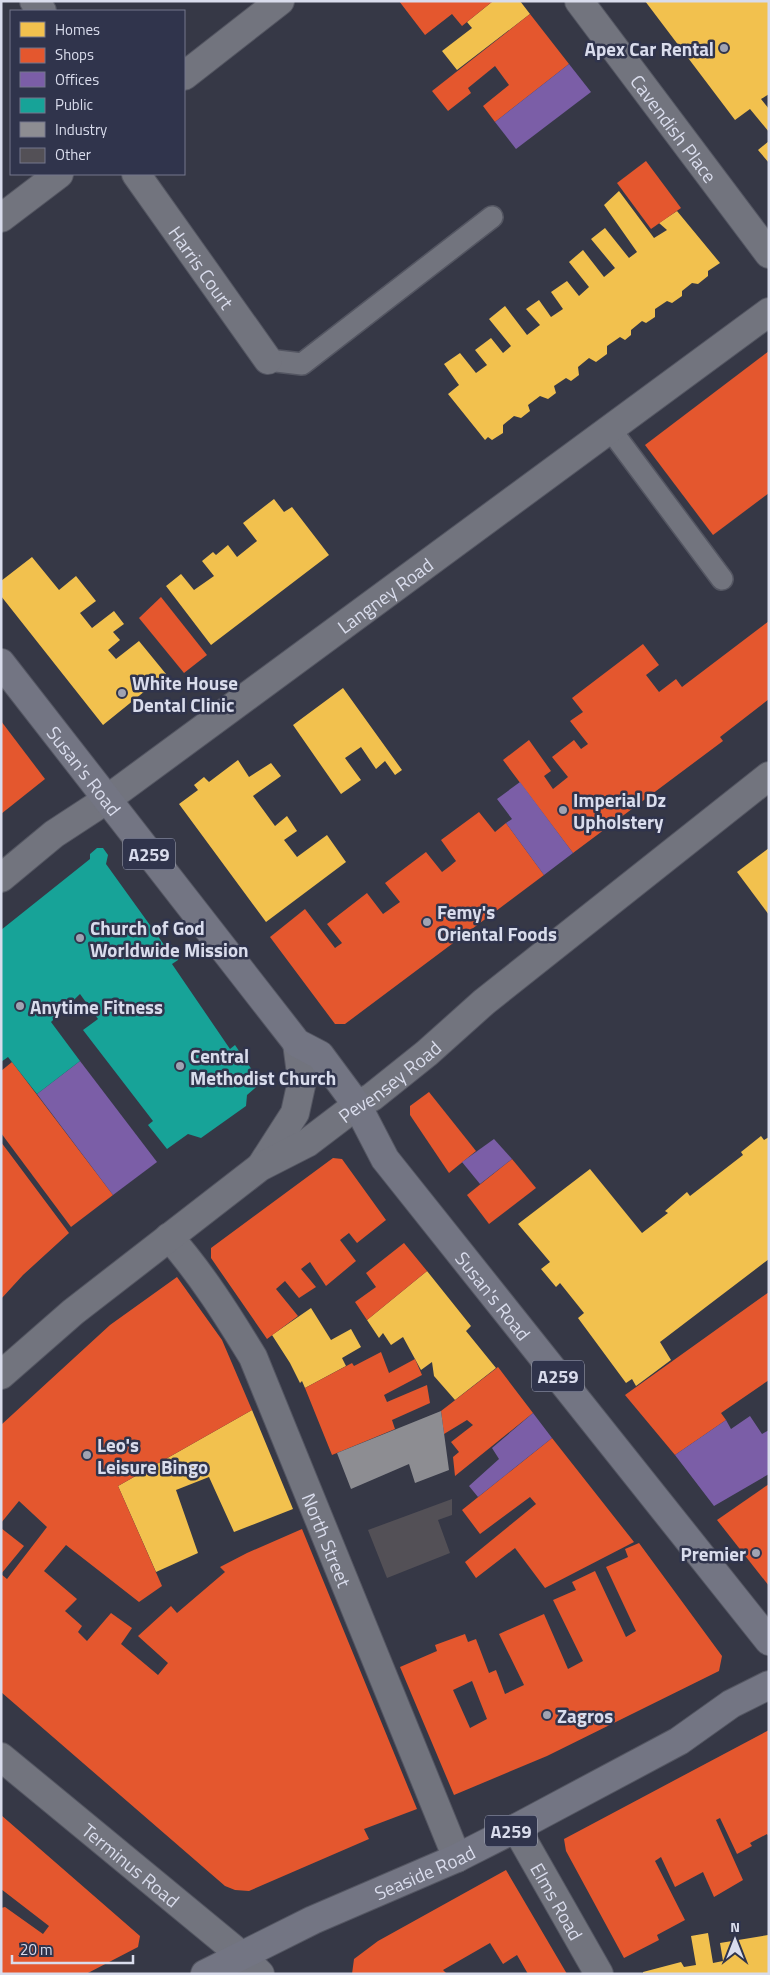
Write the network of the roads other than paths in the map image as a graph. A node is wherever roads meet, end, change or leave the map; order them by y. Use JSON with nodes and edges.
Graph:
{"nodes":[{"id":1,"x":280,"y":1,"type":"edge"},
{"id":2,"x":580,"y":1,"type":"edge"},
{"id":3,"x":185,"y":75,"type":"edge"},
{"id":4,"x":58,"y":175,"type":"edge"},
{"id":5,"x":137,"y":175,"type":"edge"},
{"id":6,"x":492,"y":217,"type":"dead end"},
{"id":7,"x":1,"y":218,"type":"edge"},
{"id":8,"x":769,"y":254,"type":"edge"},
{"id":9,"x":769,"y":312,"type":"edge"},
{"id":10,"x":268,"y":360,"type":"joint"},
{"id":11,"x":610,"y":428,"type":"junction"},
{"id":12,"x":722,"y":579,"type":"dead end"},
{"id":13,"x":1,"y":664,"type":"edge"},
{"id":14,"x":769,"y":776,"type":"edge"},
{"id":15,"x":106,"y":800,"type":"junction"},
{"id":16,"x":1,"y":878,"type":"edge"},
{"id":17,"x":297,"y":1043,"type":"junction"},
{"id":18,"x":357,"y":1105,"type":"junction"},
{"id":19,"x":260,"y":1167,"type":"junction"},
{"id":20,"x":169,"y":1238,"type":"junction"},
{"id":21,"x":1,"y":1375,"type":"edge"},
{"id":22,"x":769,"y":1642,"type":"edge"},
{"id":23,"x":769,"y":1685,"type":"edge"},
{"id":24,"x":1,"y":1757,"type":"edge"},
{"id":25,"x":516,"y":1828,"type":"junction"},
{"id":26,"x":457,"y":1858,"type":"junction"},
{"id":27,"x":250,"y":1965,"type":"edge"},
{"id":28,"x":205,"y":1974,"type":"edge"},
{"id":29,"x":599,"y":1974,"type":"edge"}],
"edges":[{"from":1,"to":3,"type":"street"},
{"from":2,"to":8,"type":"street","name":"Cavendish Place"},
{"from":4,"to":7,"type":"street"},
{"from":5,"to":10,"type":"street","name":"Harris Court"},
{"from":6,"to":10,"type":"lane"},
{"from":9,"to":11,"type":"street","name":"Langney Road"},
{"from":11,"to":12,"type":"lane"},
{"from":11,"to":15,"type":"street","name":"Langney Road"},
{"from":13,"to":15,"type":"main road","name":"Susan's Road","number":"A259"},
{"from":14,"to":18,"type":"street","name":"Pevensey Road"},
{"from":15,"to":16,"type":"street","name":"Langney Road"},
{"from":15,"to":17,"type":"main road","name":"Susan's Road","number":"A259"},
{"from":17,"to":18,"type":"main road","name":"Susan's Road","number":"A259"},
{"from":17,"to":19,"type":"street"},
{"from":18,"to":19,"type":"street","name":"Pevensey Road"},
{"from":18,"to":22,"type":"main road","name":"Susan's Road","number":"A259"},
{"from":19,"to":20,"type":"street","name":"Pevensey Road"},
{"from":20,"to":21,"type":"street","name":"Pevensey Road"},
{"from":20,"to":26,"type":"street","name":"North Street"},
{"from":23,"to":25,"type":"main road","name":"Seaside Road","number":"A259"},
{"from":24,"to":27,"type":"street","name":"Terminus Road"},
{"from":25,"to":26,"type":"main road","name":"Seaside Road","number":"A259"},
{"from":25,"to":29,"type":"street","name":"Elms Road"},
{"from":26,"to":27,"type":"main road","name":"Seaside Road","number":"A259"},
{"from":27,"to":28,"type":"main road","name":"Seaside Road","number":"A259"}]}
